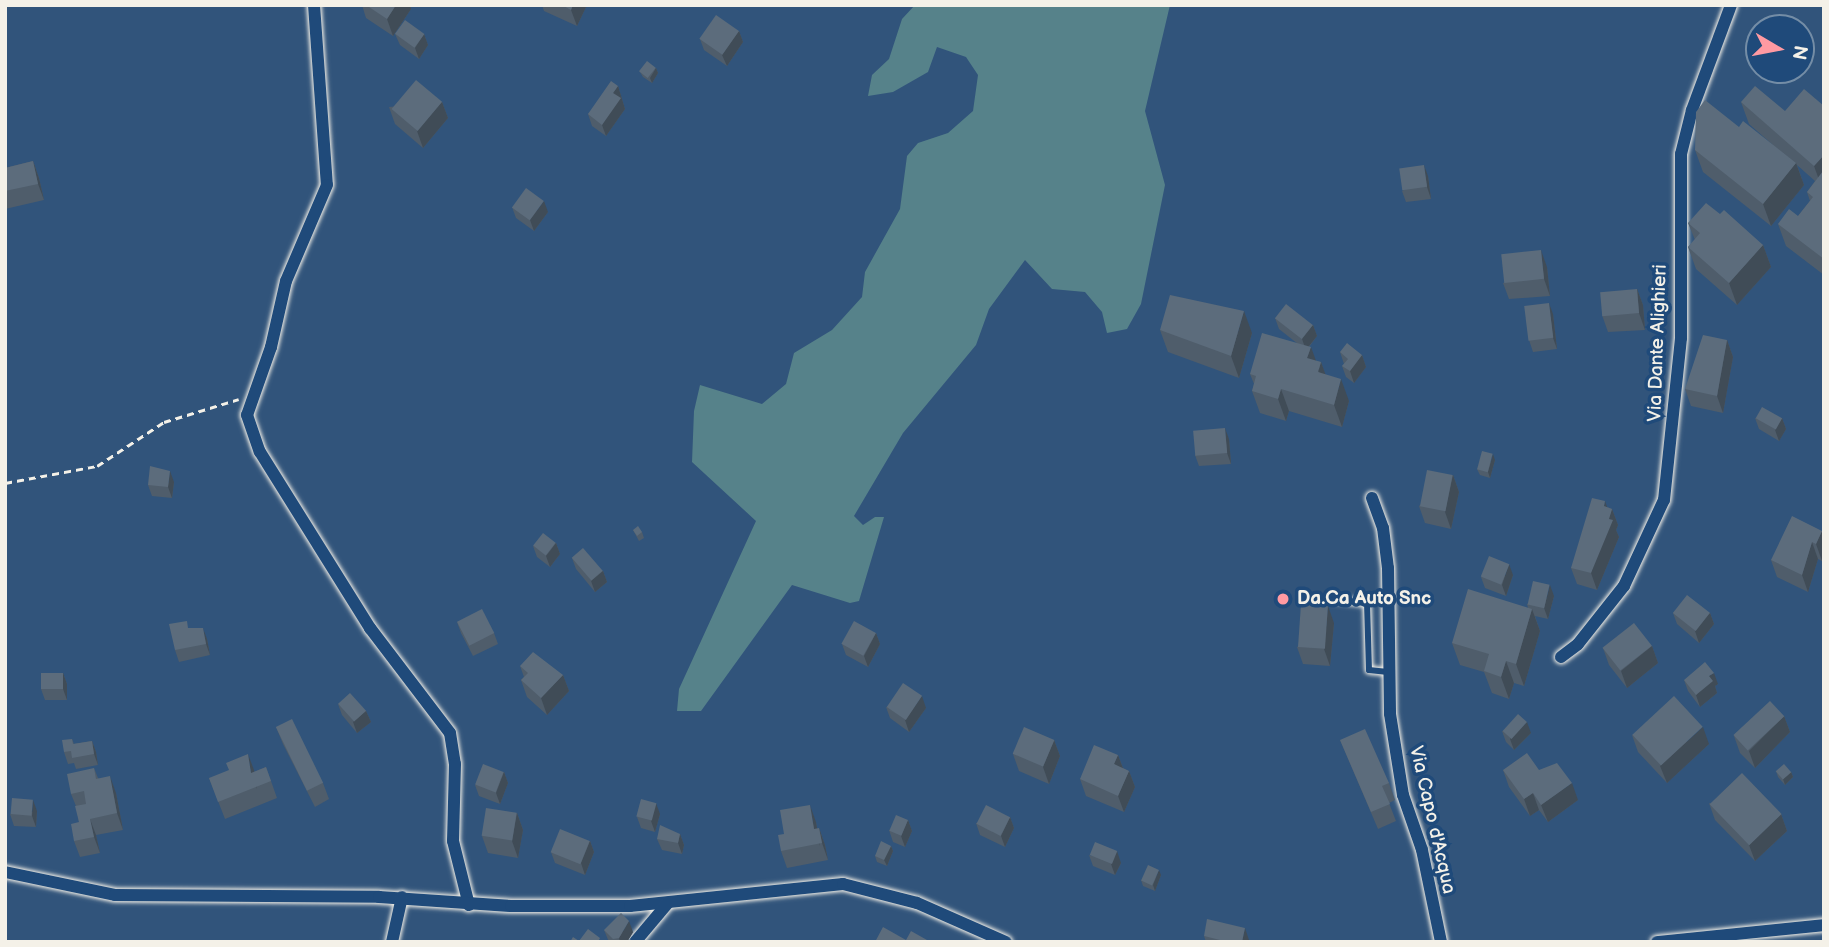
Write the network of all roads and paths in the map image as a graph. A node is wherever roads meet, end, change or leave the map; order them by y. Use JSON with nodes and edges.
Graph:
{"nodes":[{"id":1,"x":314,"y":5,"type":"edge"},
{"id":2,"x":1731,"y":5,"type":"edge"},
{"id":3,"x":251,"y":397,"type":"junction"},
{"id":4,"x":5,"y":483,"type":"edge"},
{"id":5,"x":1372,"y":498,"type":"dead end"},
{"id":6,"x":1332,"y":599,"type":"dead end"},
{"id":7,"x":1562,"y":657,"type":"dead end"},
{"id":8,"x":1388,"y":672,"type":"junction"},
{"id":9,"x":5,"y":872,"type":"edge"},
{"id":10,"x":402,"y":898,"type":"junction"},
{"id":11,"x":668,"y":903,"type":"junction"},
{"id":12,"x":469,"y":905,"type":"junction"},
{"id":13,"x":1824,"y":925,"type":"edge"},
{"id":14,"x":392,"y":942,"type":"edge"},
{"id":15,"x":635,"y":942,"type":"edge"},
{"id":16,"x":1006,"y":942,"type":"edge"},
{"id":17,"x":1441,"y":942,"type":"edge"},
{"id":18,"x":1657,"y":942,"type":"edge"}],
"edges":[{"from":1,"to":3,"type":"street"},
{"from":2,"to":7,"type":"street","name":"Via Dante Alighieri"},
{"from":3,"to":4,"type":"path"},
{"from":3,"to":12,"type":"street"},
{"from":5,"to":8,"type":"street","name":"Via Capo d'Acqua"},
{"from":6,"to":8,"type":"lane"},
{"from":8,"to":17,"type":"street","name":"Via Capo d'Acqua"},
{"from":9,"to":10,"type":"street"},
{"from":10,"to":12,"type":"street"},
{"from":10,"to":14,"type":"street"},
{"from":11,"to":12,"type":"street"},
{"from":11,"to":15,"type":"street"},
{"from":11,"to":16,"type":"street"},
{"from":13,"to":18,"type":"street"}]}
